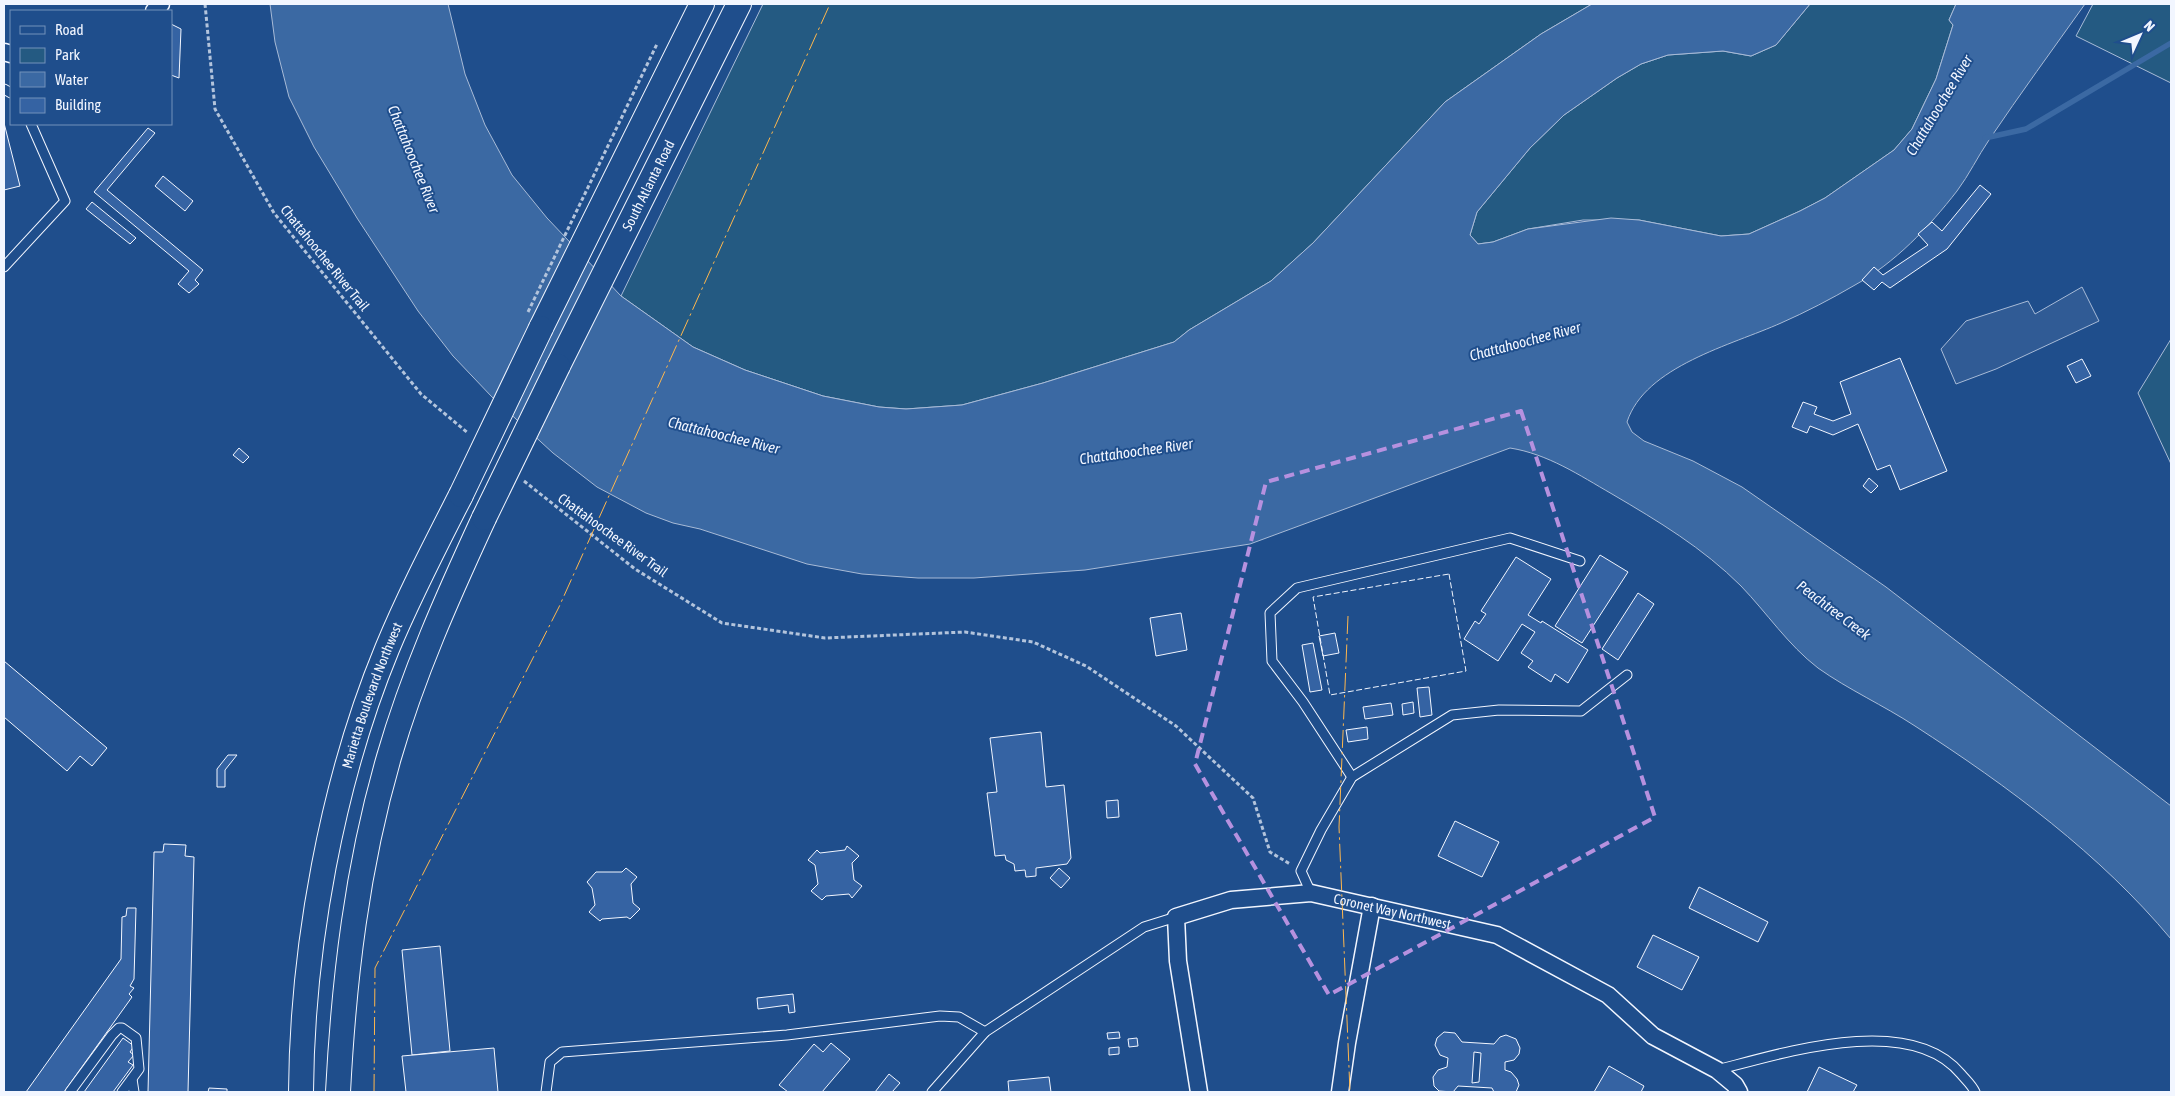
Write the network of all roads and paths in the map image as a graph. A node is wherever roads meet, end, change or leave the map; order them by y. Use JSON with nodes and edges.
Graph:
{"nodes":[{"id":1,"x":205,"y":4,"type":"edge"},
{"id":2,"x":702,"y":4,"type":"edge"},
{"id":3,"x":739,"y":4,"type":"edge"},
{"id":4,"x":658,"y":44,"type":"dead end"},
{"id":5,"x":31,"y":125,"type":"edge"},
{"id":6,"x":4,"y":267,"type":"edge"},
{"id":7,"x":532,"y":324,"type":"junction"},
{"id":8,"x":472,"y":427,"type":"dead end"},
{"id":9,"x":522,"y":479,"type":"dead end"},
{"id":10,"x":1580,"y":561,"type":"dead end"},
{"id":11,"x":1627,"y":675,"type":"dead end"},
{"id":12,"x":1352,"y":777,"type":"junction"},
{"id":13,"x":1302,"y":871,"type":"junction"},
{"id":14,"x":1311,"y":893,"type":"junction"},
{"id":15,"x":1372,"y":906,"type":"junction"},
{"id":16,"x":1176,"y":917,"type":"junction"},
{"id":17,"x":985,"y":1032,"type":"junction"},
{"id":18,"x":1716,"y":1070,"type":"junction"},
{"id":19,"x":132,"y":1079,"type":"junction"},
{"id":20,"x":70,"y":1092,"type":"edge"},
{"id":21,"x":122,"y":1092,"type":"edge"},
{"id":22,"x":134,"y":1092,"type":"edge"},
{"id":23,"x":300,"y":1092,"type":"edge"},
{"id":24,"x":338,"y":1092,"type":"edge"},
{"id":25,"x":546,"y":1092,"type":"edge"},
{"id":26,"x":932,"y":1092,"type":"edge"},
{"id":27,"x":1199,"y":1092,"type":"edge"},
{"id":28,"x":1340,"y":1092,"type":"edge"},
{"id":29,"x":1739,"y":1092,"type":"edge"},
{"id":30,"x":1975,"y":1092,"type":"edge"}],
"edges":[{"from":1,"to":8,"type":"path","name":"Chattahoochee River Trail"},
{"from":2,"to":7,"type":"main road"},
{"from":3,"to":24,"type":"main road","name":"South Atlanta Road","bridge":true},
{"from":4,"to":7,"type":"path","bridge":true},
{"from":5,"to":6,"type":"lane"},
{"from":7,"to":23,"type":"main road","name":"Marietta Boulevard Northwest","bridge":true},
{"from":9,"to":13,"type":"path","name":"Chattahoochee River Trail"},
{"from":10,"to":12,"type":"lane"},
{"from":11,"to":12,"type":"lane"},
{"from":12,"to":13,"type":"lane"},
{"from":13,"to":14,"type":"lane"},
{"from":14,"to":15,"type":"street","name":"Coronet Way Northwest"},
{"from":14,"to":16,"type":"street","name":"Coronet Way Northwest"},
{"from":15,"to":18,"type":"street","name":"Coronet Way Northwest"},
{"from":15,"to":28,"type":"street"},
{"from":16,"to":17,"type":"lane"},
{"from":16,"to":27,"type":"street"},
{"from":17,"to":25,"type":"lane"},
{"from":17,"to":26,"type":"lane"},
{"from":18,"to":29,"type":"street","name":"Coronet Way Northwest"},
{"from":18,"to":30,"type":"lane"},
{"from":19,"to":20,"type":"lane"},
{"from":19,"to":21,"type":"lane"},
{"from":19,"to":22,"type":"lane"}]}
